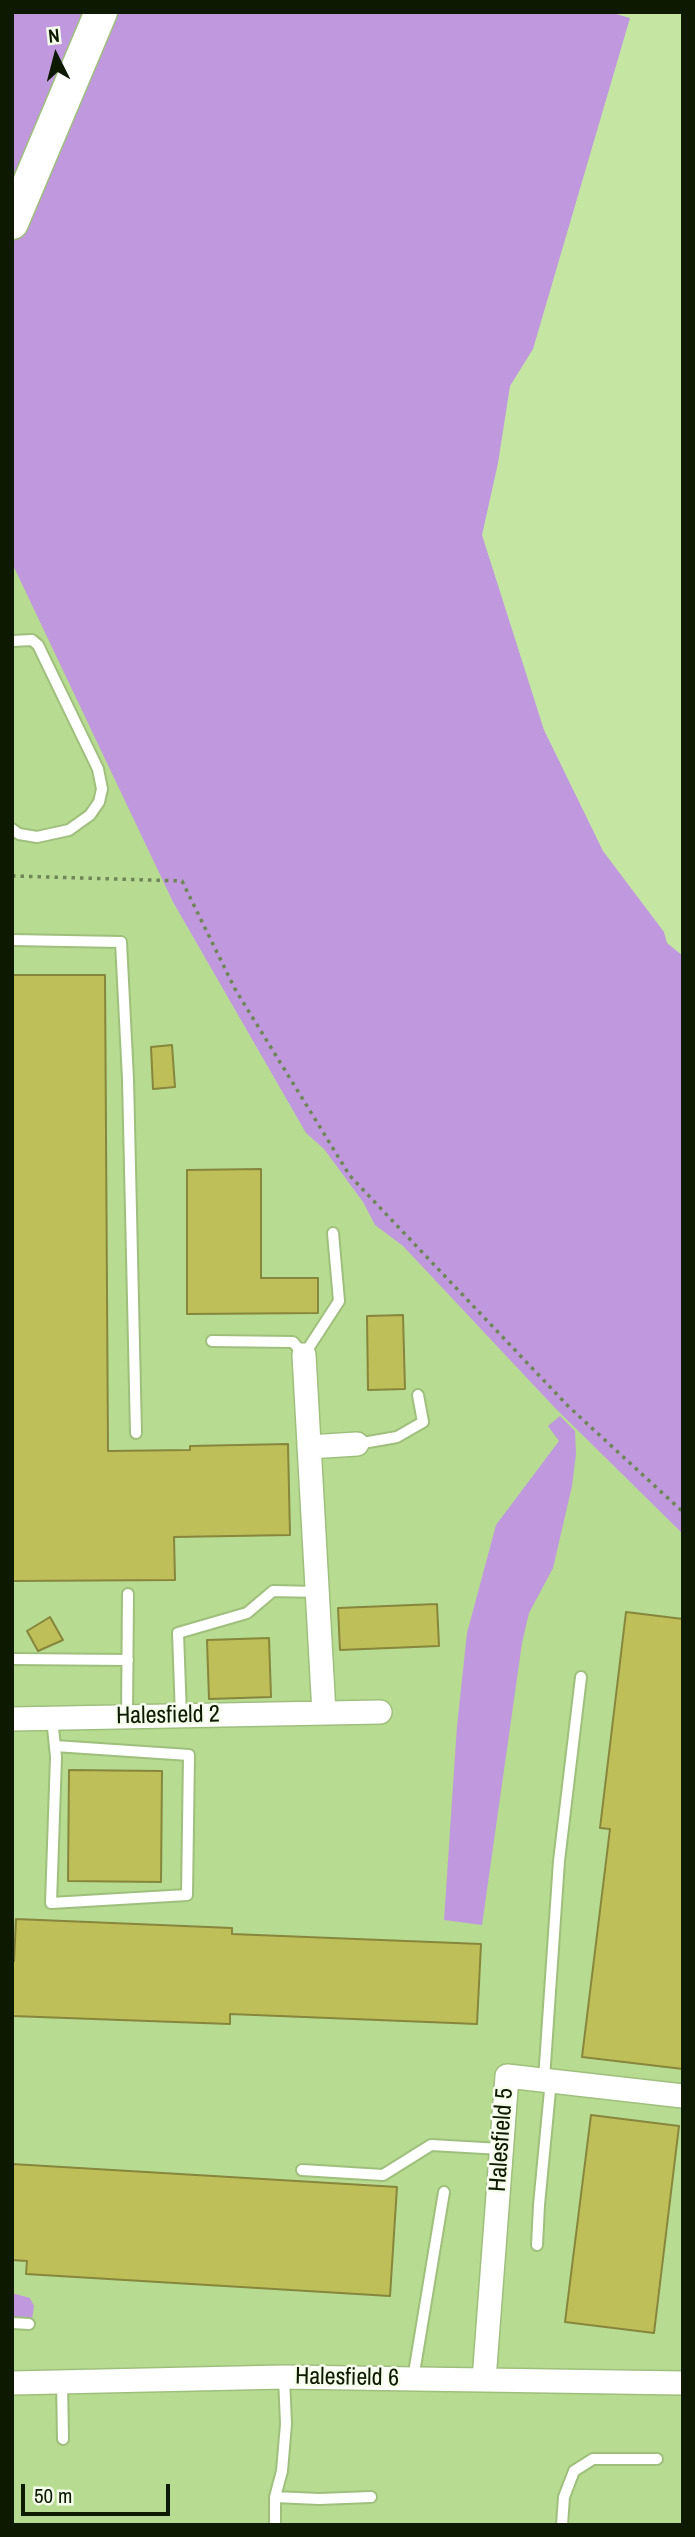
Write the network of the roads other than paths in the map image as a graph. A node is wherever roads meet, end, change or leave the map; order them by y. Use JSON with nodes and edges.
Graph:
{"nodes":[{"id":1,"x":101,"y":12,"type":"edge"},
{"id":2,"x":12,"y":223,"type":"edge"},
{"id":3,"x":12,"y":641,"type":"edge"},
{"id":4,"x":12,"y":829,"type":"edge"},
{"id":5,"x":12,"y":940,"type":"edge"},
{"id":6,"x":333,"y":1233,"type":"dead end"},
{"id":7,"x":212,"y":1341,"type":"dead end"},
{"id":8,"x":304,"y":1355,"type":"junction"},
{"id":9,"x":418,"y":1395,"type":"dead end"},
{"id":10,"x":136,"y":1433,"type":"dead end"},
{"id":11,"x":357,"y":1444,"type":"joint"},
{"id":12,"x":309,"y":1447,"type":"junction"},
{"id":13,"x":317,"y":1592,"type":"junction"},
{"id":14,"x":128,"y":1594,"type":"dead end"},
{"id":15,"x":12,"y":1659,"type":"edge"},
{"id":16,"x":128,"y":1660,"type":"junction"},
{"id":17,"x":581,"y":1677,"type":"dead end"},
{"id":18,"x":380,"y":1712,"type":"dead end"},
{"id":19,"x":324,"y":1713,"type":"junction"},
{"id":20,"x":181,"y":1716,"type":"junction"},
{"id":21,"x":127,"y":1717,"type":"junction"},
{"id":22,"x":52,"y":1718,"type":"junction"},
{"id":23,"x":12,"y":1719,"type":"edge"},
{"id":24,"x":55,"y":1746,"type":"junction"},
{"id":25,"x":548,"y":2080,"type":"junction"},
{"id":26,"x":683,"y":2096,"type":"edge"},
{"id":27,"x":501,"y":2149,"type":"junction"},
{"id":28,"x":302,"y":2170,"type":"dead end"},
{"id":29,"x":444,"y":2192,"type":"dead end"},
{"id":30,"x":537,"y":2245,"type":"dead end"},
{"id":31,"x":12,"y":2323,"type":"edge"},
{"id":32,"x":29,"y":2324,"type":"dead end"},
{"id":33,"x":284,"y":2377,"type":"junction"},
{"id":34,"x":413,"y":2379,"type":"junction"},
{"id":35,"x":484,"y":2380,"type":"junction"},
{"id":36,"x":62,"y":2381,"type":"junction"},
{"id":37,"x":12,"y":2383,"type":"edge"},
{"id":38,"x":683,"y":2384,"type":"edge"},
{"id":39,"x":62,"y":2439,"type":"dead end"},
{"id":40,"x":657,"y":2459,"type":"dead end"},
{"id":41,"x":275,"y":2497,"type":"junction"},
{"id":42,"x":371,"y":2497,"type":"dead end"},
{"id":43,"x":275,"y":2525,"type":"edge"},
{"id":44,"x":562,"y":2525,"type":"edge"}],
"edges":[{"from":1,"to":2,"type":"street"},
{"from":3,"to":4,"type":"lane"},
{"from":5,"to":10,"type":"lane"},
{"from":6,"to":8,"type":"lane"},
{"from":7,"to":8,"type":"lane"},
{"from":8,"to":12,"type":"street"},
{"from":9,"to":11,"type":"lane"},
{"from":11,"to":12,"type":"street"},
{"from":12,"to":13,"type":"street"},
{"from":13,"to":19,"type":"street"},
{"from":13,"to":20,"type":"lane"},
{"from":14,"to":16,"type":"lane"},
{"from":15,"to":16,"type":"lane"},
{"from":16,"to":21,"type":"lane"},
{"from":17,"to":25,"type":"lane"},
{"from":18,"to":19,"type":"street","name":"Halesfield 2"},
{"from":19,"to":20,"type":"street","name":"Halesfield 2"},
{"from":20,"to":21,"type":"street","name":"Halesfield 2"},
{"from":21,"to":22,"type":"street","name":"Halesfield 2"},
{"from":22,"to":23,"type":"street","name":"Halesfield 2"},
{"from":22,"to":24,"type":"lane"},
{"from":24,"to":24,"type":"lane"},
{"from":25,"to":26,"type":"street","name":"Halesfield 5"},
{"from":25,"to":27,"type":"street","name":"Halesfield 5"},
{"from":25,"to":30,"type":"lane"},
{"from":27,"to":28,"type":"lane"},
{"from":27,"to":35,"type":"street","name":"Halesfield 5"},
{"from":29,"to":34,"type":"lane"},
{"from":31,"to":32,"type":"lane"},
{"from":33,"to":34,"type":"street","name":"Halesfield 6"},
{"from":33,"to":36,"type":"street","name":"Halesfield 6"},
{"from":33,"to":41,"type":"lane"},
{"from":34,"to":35,"type":"street","name":"Halesfield 6"},
{"from":35,"to":38,"type":"street","name":"Halesfield 6"},
{"from":36,"to":37,"type":"street","name":"Halesfield 6"},
{"from":36,"to":39,"type":"lane"},
{"from":40,"to":44,"type":"lane"},
{"from":41,"to":42,"type":"lane"},
{"from":41,"to":43,"type":"lane"}]}
